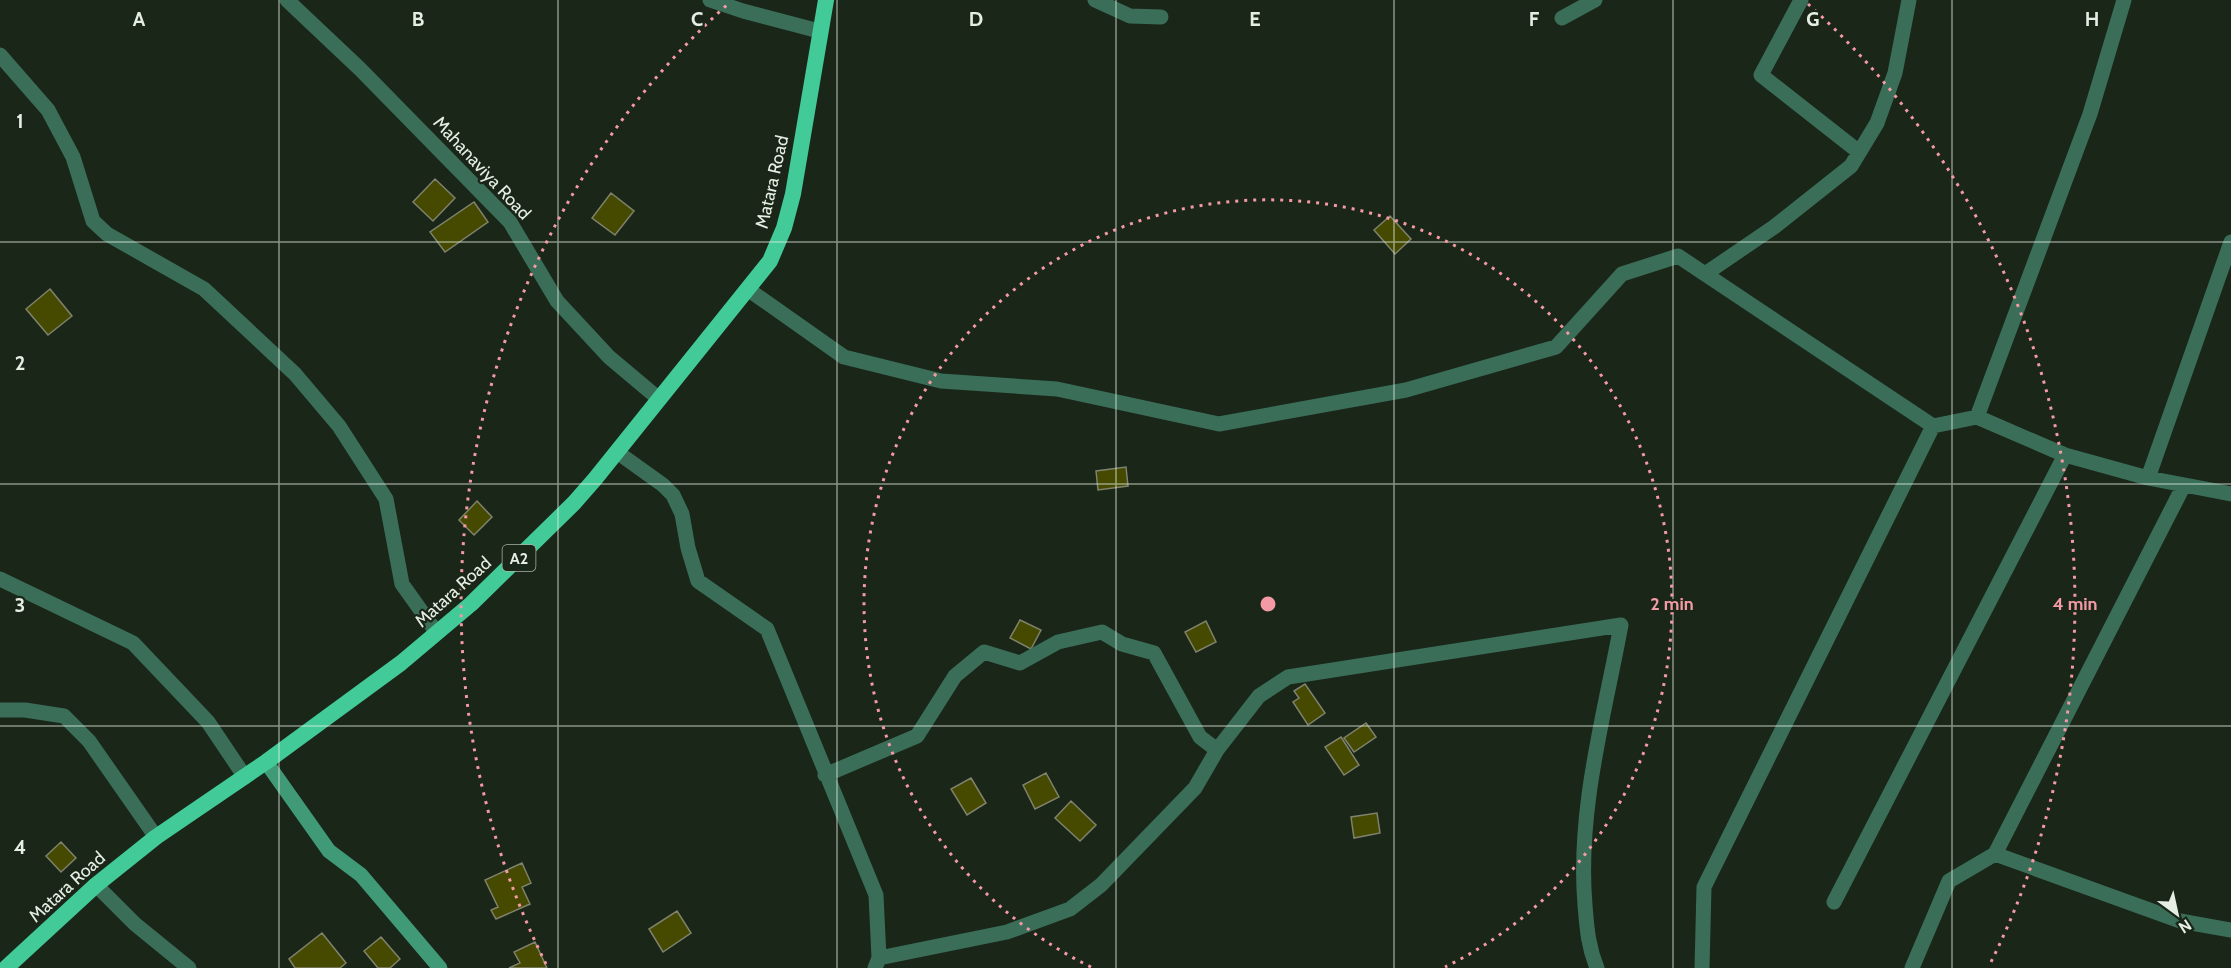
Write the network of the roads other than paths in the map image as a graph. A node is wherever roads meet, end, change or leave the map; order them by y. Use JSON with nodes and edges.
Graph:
{"nodes":[{"id":1,"x":287,"y":0,"type":"edge"},
{"id":2,"x":710,"y":0,"type":"edge"},
{"id":3,"x":826,"y":0,"type":"edge"},
{"id":4,"x":1095,"y":0,"type":"edge"},
{"id":5,"x":1595,"y":0,"type":"edge"},
{"id":6,"x":1801,"y":0,"type":"edge"},
{"id":7,"x":1909,"y":0,"type":"edge"},
{"id":8,"x":2124,"y":0,"type":"edge"},
{"id":9,"x":1161,"y":17,"type":"dead end"},
{"id":10,"x":1562,"y":18,"type":"dead end"},
{"id":11,"x":819,"y":31,"type":"junction"},
{"id":12,"x":0,"y":55,"type":"edge"},
{"id":13,"x":1859,"y":152,"type":"junction"},
{"id":14,"x":2231,"y":242,"type":"edge"},
{"id":15,"x":1705,"y":274,"type":"junction"},
{"id":16,"x":748,"y":290,"type":"junction"},
{"id":17,"x":659,"y":399,"type":"junction"},
{"id":18,"x":1977,"y":417,"type":"junction"},
{"id":19,"x":1933,"y":426,"type":"junction"},
{"id":20,"x":617,"y":452,"type":"junction"},
{"id":21,"x":2065,"y":456,"type":"junction"},
{"id":22,"x":2148,"y":478,"type":"junction"},
{"id":23,"x":2184,"y":485,"type":"junction"},
{"id":24,"x":2231,"y":494,"type":"edge"},
{"id":25,"x":0,"y":579,"type":"edge"},
{"id":26,"x":437,"y":633,"type":"junction"},
{"id":27,"x":0,"y":710,"type":"edge"},
{"id":28,"x":1217,"y":750,"type":"junction"},
{"id":29,"x":266,"y":762,"type":"junction"},
{"id":30,"x":825,"y":775,"type":"junction"},
{"id":31,"x":245,"y":777,"type":"junction"},
{"id":32,"x":156,"y":837,"type":"junction"},
{"id":33,"x":1995,"y":854,"type":"junction"},
{"id":34,"x":96,"y":885,"type":"junction"},
{"id":35,"x":1834,"y":902,"type":"dead end"},
{"id":36,"x":2231,"y":930,"type":"edge"},
{"id":37,"x":877,"y":963,"type":"edge"},
{"id":38,"x":6,"y":968,"type":"edge"},
{"id":39,"x":189,"y":968,"type":"edge"},
{"id":40,"x":440,"y":968,"type":"edge"},
{"id":41,"x":1597,"y":968,"type":"edge"},
{"id":42,"x":1702,"y":968,"type":"edge"},
{"id":43,"x":1912,"y":968,"type":"edge"}],
"edges":[{"from":1,"to":17,"type":"street","name":"Mahanaviya Road"},
{"from":2,"to":11,"type":"street"},
{"from":3,"to":11,"type":"highway","name":"Matara Road","number":"A2"},
{"from":4,"to":9,"type":"street"},
{"from":5,"to":10,"type":"street"},
{"from":6,"to":13,"type":"street"},
{"from":7,"to":13,"type":"street"},
{"from":8,"to":18,"type":"street"},
{"from":11,"to":16,"type":"highway","name":"Matara Road","number":"A2"},
{"from":12,"to":26,"type":"street"},
{"from":13,"to":15,"type":"street"},
{"from":14,"to":22,"type":"street"},
{"from":15,"to":16,"type":"street"},
{"from":15,"to":19,"type":"street"},
{"from":16,"to":17,"type":"highway","name":"Matara Road","number":"A2"},
{"from":17,"to":20,"type":"highway","name":"Matara Road","number":"A2"},
{"from":18,"to":19,"type":"street"},
{"from":18,"to":21,"type":"street"},
{"from":19,"to":42,"type":"street"},
{"from":20,"to":26,"type":"highway","name":"Matara Road","number":"A2"},
{"from":20,"to":30,"type":"street"},
{"from":21,"to":22,"type":"street"},
{"from":21,"to":35,"type":"street"},
{"from":22,"to":23,"type":"street"},
{"from":23,"to":24,"type":"street"},
{"from":23,"to":33,"type":"street"},
{"from":25,"to":31,"type":"street"},
{"from":26,"to":29,"type":"highway","name":"Matara Road","number":"A2"},
{"from":27,"to":32,"type":"street"},
{"from":28,"to":30,"type":"street"},
{"from":28,"to":37,"type":"street"},
{"from":28,"to":41,"type":"street"},
{"from":29,"to":31,"type":"highway","name":"Matara Road","number":"A2"},
{"from":29,"to":40,"type":"main road"},
{"from":30,"to":37,"type":"street"},
{"from":31,"to":32,"type":"highway","name":"Matara Road","number":"A2"},
{"from":32,"to":34,"type":"highway","name":"Matara Road","number":"A2"},
{"from":33,"to":36,"type":"street"},
{"from":33,"to":43,"type":"street"},
{"from":34,"to":38,"type":"highway","name":"Matara Road","number":"A2"},
{"from":34,"to":39,"type":"street"}]}
